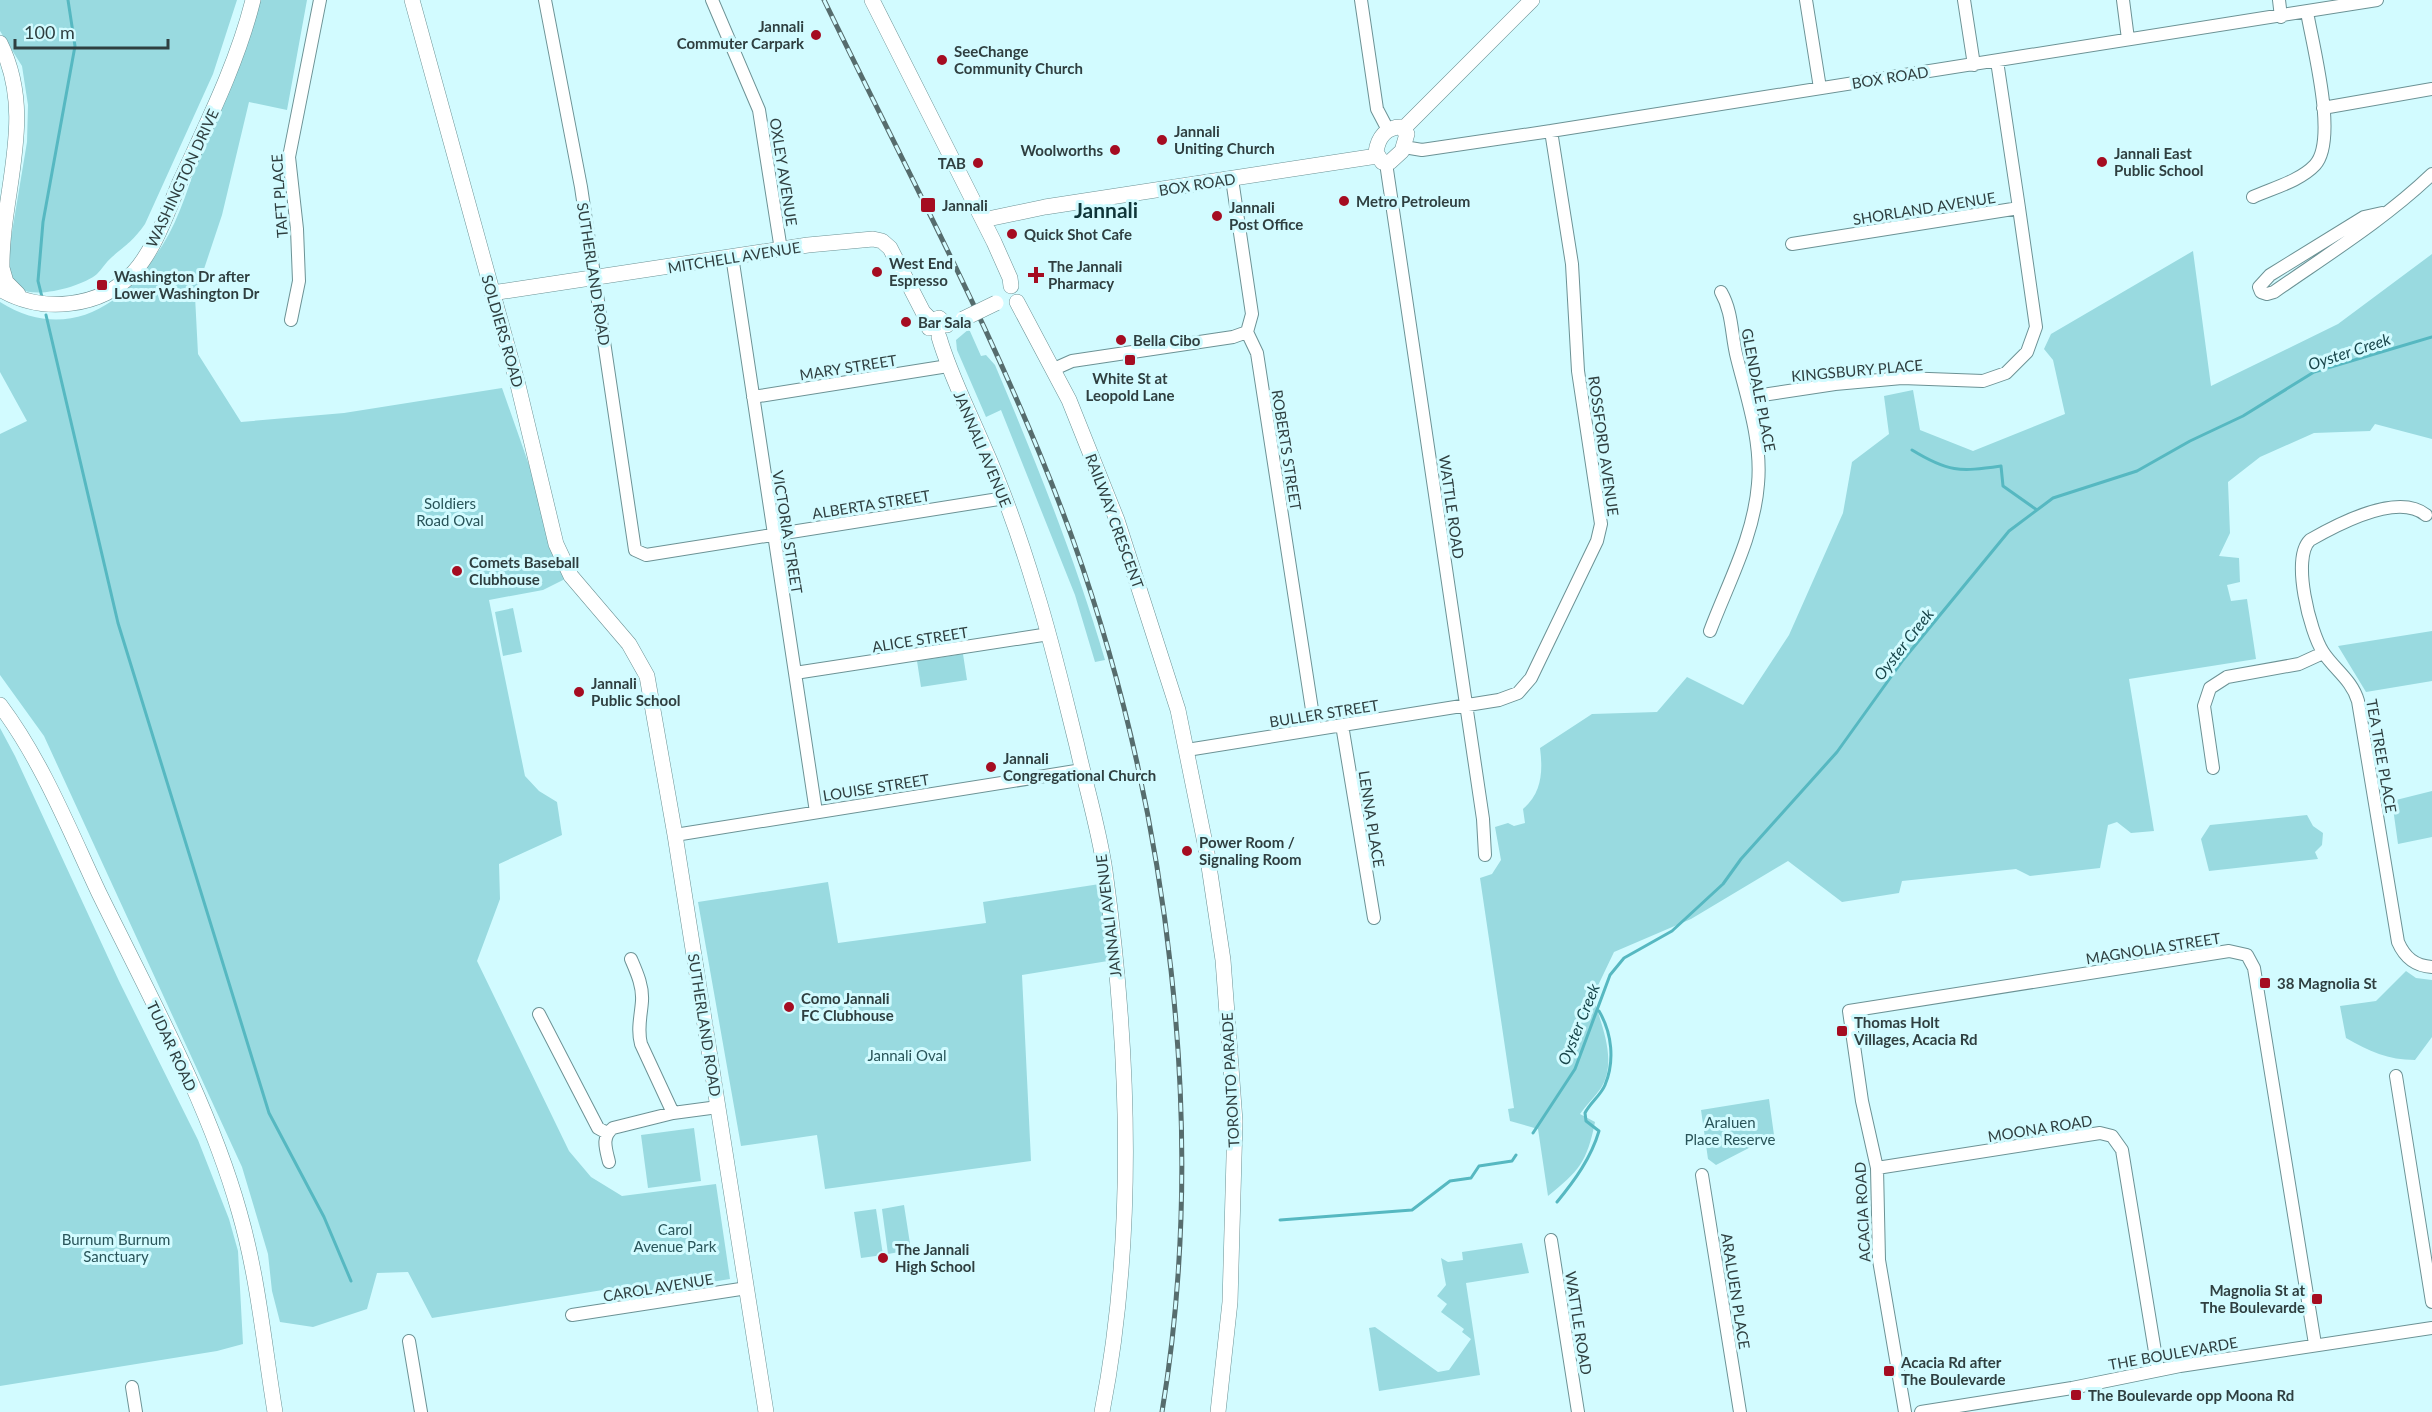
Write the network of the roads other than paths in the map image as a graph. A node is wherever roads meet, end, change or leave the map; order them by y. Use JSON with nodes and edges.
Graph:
{"nodes":[{"id":1,"x":254,"y":0,"type":"edge"},
{"id":2,"x":320,"y":0,"type":"edge"},
{"id":3,"x":412,"y":0,"type":"edge"},
{"id":4,"x":545,"y":0,"type":"edge"},
{"id":5,"x":712,"y":0,"type":"edge"},
{"id":6,"x":872,"y":0,"type":"edge"},
{"id":7,"x":1361,"y":0,"type":"edge"},
{"id":8,"x":1532,"y":0,"type":"edge"},
{"id":9,"x":1806,"y":0,"type":"edge"},
{"id":10,"x":1964,"y":0,"type":"edge"},
{"id":11,"x":2123,"y":0,"type":"edge"},
{"id":12,"x":2279,"y":0,"type":"edge"},
{"id":13,"x":2377,"y":0,"type":"edge"},
{"id":14,"x":2307,"y":12,"type":"junction"},
{"id":15,"x":2282,"y":17,"type":"junction"},
{"id":16,"x":2128,"y":39,"type":"junction"},
{"id":17,"x":0,"y":43,"type":"edge"},
{"id":18,"x":1997,"y":61,"type":"junction"},
{"id":19,"x":1974,"y":64,"type":"junction"},
{"id":20,"x":1820,"y":88,"type":"junction"},
{"id":21,"x":2432,"y":89,"type":"edge"},
{"id":22,"x":2323,"y":108,"type":"junction"},
{"id":23,"x":1404,"y":128,"type":"junction"},
{"id":24,"x":1388,"y":130,"type":"junction"},
{"id":25,"x":1551,"y":131,"type":"junction"},
{"id":26,"x":1404,"y":147,"type":"junction"},
{"id":27,"x":1381,"y":159,"type":"junction"},
{"id":28,"x":2432,"y":174,"type":"edge"},
{"id":29,"x":1232,"y":179,"type":"junction"},
{"id":30,"x":2253,"y":197,"type":"dead end"},
{"id":31,"x":2019,"y":208,"type":"junction"},
{"id":32,"x":2382,"y":213,"type":"junction"},
{"id":33,"x":983,"y":220,"type":"junction"},
{"id":34,"x":1792,"y":244,"type":"dead end"},
{"id":35,"x":780,"y":250,"type":"junction"},
{"id":36,"x":1,"y":256,"type":"edge"},
{"id":37,"x":732,"y":256,"type":"junction"},
{"id":38,"x":594,"y":278,"type":"junction"},
{"id":39,"x":0,"y":289,"type":"edge"},
{"id":40,"x":1721,"y":292,"type":"dead end"},
{"id":41,"x":492,"y":293,"type":"junction"},
{"id":42,"x":21,"y":297,"type":"junction"},
{"id":43,"x":1007,"y":298,"type":"junction"},
{"id":44,"x":291,"y":320,"type":"dead end"},
{"id":45,"x":943,"y":331,"type":"junction"},
{"id":46,"x":1247,"y":332,"type":"junction"},
{"id":47,"x":948,"y":366,"type":"junction"},
{"id":48,"x":1054,"y":369,"type":"junction"},
{"id":49,"x":753,"y":396,"type":"junction"},
{"id":50,"x":1749,"y":398,"type":"junction"},
{"id":51,"x":1005,"y":498,"type":"junction"},
{"id":52,"x":2426,"y":515,"type":"dead end"},
{"id":53,"x":773,"y":535,"type":"junction"},
{"id":54,"x":635,"y":550,"type":"joint"},
{"id":55,"x":1710,"y":631,"type":"dead end"},
{"id":56,"x":1049,"y":633,"type":"junction"},
{"id":57,"x":629,"y":644,"type":"joint"},
{"id":58,"x":2323,"y":653,"type":"junction"},
{"id":59,"x":795,"y":673,"type":"junction"},
{"id":60,"x":0,"y":705,"type":"edge"},
{"id":61,"x":1466,"y":705,"type":"junction"},
{"id":62,"x":1342,"y":725,"type":"junction"},
{"id":63,"x":1315,"y":729,"type":"junction"},
{"id":64,"x":1187,"y":750,"type":"junction"},
{"id":65,"x":2212,"y":768,"type":"dead end"},
{"id":66,"x":1082,"y":770,"type":"junction"},
{"id":67,"x":816,"y":812,"type":"junction"},
{"id":68,"x":675,"y":835,"type":"junction"},
{"id":69,"x":1485,"y":855,"type":"dead end"},
{"id":70,"x":1374,"y":918,"type":"dead end"},
{"id":71,"x":631,"y":959,"type":"dead end"},
{"id":72,"x":2432,"y":967,"type":"edge"},
{"id":73,"x":1849,"y":1011,"type":"joint"},
{"id":74,"x":539,"y":1014,"type":"dead end"},
{"id":75,"x":2396,"y":1076,"type":"dead end"},
{"id":76,"x":718,"y":1107,"type":"junction"},
{"id":77,"x":673,"y":1113,"type":"junction"},
{"id":78,"x":607,"y":1133,"type":"junction"},
{"id":79,"x":609,"y":1162,"type":"dead end"},
{"id":80,"x":1877,"y":1168,"type":"junction"},
{"id":81,"x":1702,"y":1175,"type":"dead end"},
{"id":82,"x":1551,"y":1240,"type":"dead end"},
{"id":83,"x":747,"y":1288,"type":"junction"},
{"id":84,"x":2432,"y":1302,"type":"edge"},
{"id":85,"x":572,"y":1315,"type":"dead end"},
{"id":86,"x":2432,"y":1328,"type":"edge"},
{"id":87,"x":409,"y":1341,"type":"dead end"},
{"id":88,"x":2315,"y":1344,"type":"junction"},
{"id":89,"x":2158,"y":1370,"type":"junction"},
{"id":90,"x":132,"y":1387,"type":"dead end"},
{"id":91,"x":136,"y":1412,"type":"edge"},
{"id":92,"x":275,"y":1412,"type":"edge"},
{"id":93,"x":421,"y":1412,"type":"edge"},
{"id":94,"x":766,"y":1412,"type":"edge"},
{"id":95,"x":1102,"y":1412,"type":"edge"},
{"id":96,"x":1218,"y":1412,"type":"edge"},
{"id":97,"x":1578,"y":1412,"type":"edge"},
{"id":98,"x":1740,"y":1412,"type":"edge"},
{"id":99,"x":1905,"y":1412,"type":"edge"},
{"id":100,"x":1921,"y":1412,"type":"edge"}],
"edges":[{"from":1,"to":42,"type":"street","name":"WASHINGTON DRIVE"},
{"from":2,"to":44,"type":"street","name":"TAFT PLACE"},
{"from":3,"to":41,"type":"street","name":"SOLDIERS ROAD"},
{"from":4,"to":38,"type":"street","name":"SUTHERLAND ROAD"},
{"from":5,"to":35,"type":"street","name":"OXLEY AVENUE"},
{"from":6,"to":33,"type":"street","name":"RAILWAY CRESCENT"},
{"from":7,"to":24,"type":"street"},
{"from":8,"to":23,"type":"street"},
{"from":9,"to":20,"type":"street"},
{"from":10,"to":19,"type":"street"},
{"from":11,"to":16,"type":"street"},
{"from":12,"to":15,"type":"street"},
{"from":13,"to":14,"type":"street","name":"BOX ROAD"},
{"from":14,"to":15,"type":"street","name":"BOX ROAD"},
{"from":14,"to":22,"type":"street"},
{"from":15,"to":16,"type":"street","name":"BOX ROAD"},
{"from":16,"to":18,"type":"street","name":"BOX ROAD"},
{"from":17,"to":36,"type":"street"},
{"from":18,"to":19,"type":"street","name":"BOX ROAD"},
{"from":18,"to":31,"type":"street","name":"SHORLAND AVENUE"},
{"from":19,"to":20,"type":"street","name":"BOX ROAD"},
{"from":20,"to":25,"type":"street","name":"BOX ROAD"},
{"from":21,"to":22,"type":"street"},
{"from":22,"to":30,"type":"street"},
{"from":23,"to":24,"type":"street"},
{"from":23,"to":26,"type":"street"},
{"from":24,"to":27,"type":"street"},
{"from":25,"to":26,"type":"street","name":"BOX ROAD"},
{"from":25,"to":61,"type":"street","name":"ROSSFORD AVENUE"},
{"from":26,"to":27,"type":"street"},
{"from":27,"to":29,"type":"street","name":"BOX ROAD"},
{"from":27,"to":61,"type":"street","name":"WATTLE ROAD"},
{"from":28,"to":32,"type":"street"},
{"from":29,"to":33,"type":"street","name":"BOX ROAD"},
{"from":29,"to":46,"type":"street","name":"ROBERTS STREET"},
{"from":31,"to":34,"type":"street","name":"SHORLAND AVENUE"},
{"from":31,"to":50,"type":"street","name":"KINGSBURY PLACE"},
{"from":32,"to":32,"type":"street"},
{"from":33,"to":43,"type":"street","name":"RAILWAY CRESCENT"},
{"from":35,"to":37,"type":"street","name":"MITCHELL AVENUE"},
{"from":35,"to":45,"type":"street","name":"MITCHELL AVENUE"},
{"from":36,"to":42,"type":"street"},
{"from":37,"to":38,"type":"street","name":"MITCHELL AVENUE"},
{"from":37,"to":49,"type":"street","name":"VICTORIA STREET"},
{"from":38,"to":41,"type":"street","name":"MITCHELL AVENUE"},
{"from":38,"to":54,"type":"street","name":"SUTHERLAND ROAD"},
{"from":39,"to":42,"type":"street","name":"WASHINGTON DRIVE"},
{"from":40,"to":50,"type":"street","name":"GLENDALE PLACE"},
{"from":41,"to":57,"type":"street","name":"SOLDIERS ROAD"},
{"from":43,"to":45,"type":"street","bridge":true},
{"from":43,"to":48,"type":"street","name":"RAILWAY CRESCENT"},
{"from":45,"to":47,"type":"street","name":"JANNALI AVENUE"},
{"from":46,"to":48,"type":"street"},
{"from":46,"to":63,"type":"street","name":"ROBERTS STREET"},
{"from":47,"to":49,"type":"street","name":"MARY STREET"},
{"from":47,"to":51,"type":"street","name":"JANNALI AVENUE"},
{"from":48,"to":64,"type":"street","name":"RAILWAY CRESCENT"},
{"from":49,"to":53,"type":"street","name":"VICTORIA STREET"},
{"from":50,"to":55,"type":"street","name":"GLENDALE PLACE"},
{"from":51,"to":53,"type":"street","name":"ALBERTA STREET"},
{"from":51,"to":56,"type":"street","name":"JANNALI AVENUE"},
{"from":52,"to":58,"type":"street","name":"TEA TREE PLACE"},
{"from":53,"to":54,"type":"street","name":"ALBERTA STREET"},
{"from":53,"to":59,"type":"street","name":"VICTORIA STREET"},
{"from":56,"to":59,"type":"street","name":"ALICE STREET"},
{"from":56,"to":66,"type":"street","name":"JANNALI AVENUE"},
{"from":57,"to":68,"type":"street","name":"SUTHERLAND ROAD"},
{"from":58,"to":65,"type":"street"},
{"from":58,"to":72,"type":"street","name":"TEA TREE PLACE"},
{"from":59,"to":67,"type":"street","name":"VICTORIA STREET"},
{"from":60,"to":92,"type":"street","name":"TUDAR ROAD"},
{"from":61,"to":62,"type":"street","name":"BULLER STREET"},
{"from":61,"to":69,"type":"street","name":"WATTLE ROAD"},
{"from":62,"to":63,"type":"street","name":"BULLER STREET"},
{"from":62,"to":70,"type":"street","name":"LENNA PLACE"},
{"from":63,"to":64,"type":"street","name":"BULLER STREET"},
{"from":64,"to":96,"type":"street","name":"TORONTO PARADE"},
{"from":66,"to":67,"type":"street","name":"LOUISE STREET"},
{"from":66,"to":95,"type":"street","name":"JANNALI AVENUE"},
{"from":67,"to":68,"type":"street","name":"LOUISE STREET"},
{"from":68,"to":76,"type":"street","name":"SUTHERLAND ROAD"},
{"from":71,"to":77,"type":"street"},
{"from":73,"to":80,"type":"street","name":"ACACIA ROAD"},
{"from":73,"to":88,"type":"street","name":"MAGNOLIA STREET"},
{"from":74,"to":78,"type":"street"},
{"from":75,"to":84,"type":"street"},
{"from":76,"to":77,"type":"street"},
{"from":76,"to":83,"type":"street","name":"SUTHERLAND ROAD"},
{"from":77,"to":78,"type":"street"},
{"from":78,"to":79,"type":"street"},
{"from":80,"to":89,"type":"street","name":"MOONA ROAD"},
{"from":80,"to":99,"type":"street","name":"ACACIA ROAD"},
{"from":81,"to":98,"type":"street","name":"ARALUEN PLACE"},
{"from":82,"to":97,"type":"street","name":"WATTLE ROAD"},
{"from":83,"to":85,"type":"street","name":"CAROL AVENUE"},
{"from":83,"to":94,"type":"street","name":"SUTHERLAND ROAD"},
{"from":86,"to":88,"type":"street","name":"THE BOULEVARDE"},
{"from":87,"to":93,"type":"street"},
{"from":88,"to":89,"type":"street","name":"THE BOULEVARDE"},
{"from":89,"to":100,"type":"street","name":"THE BOULEVARDE"},
{"from":90,"to":91,"type":"street"}]}
